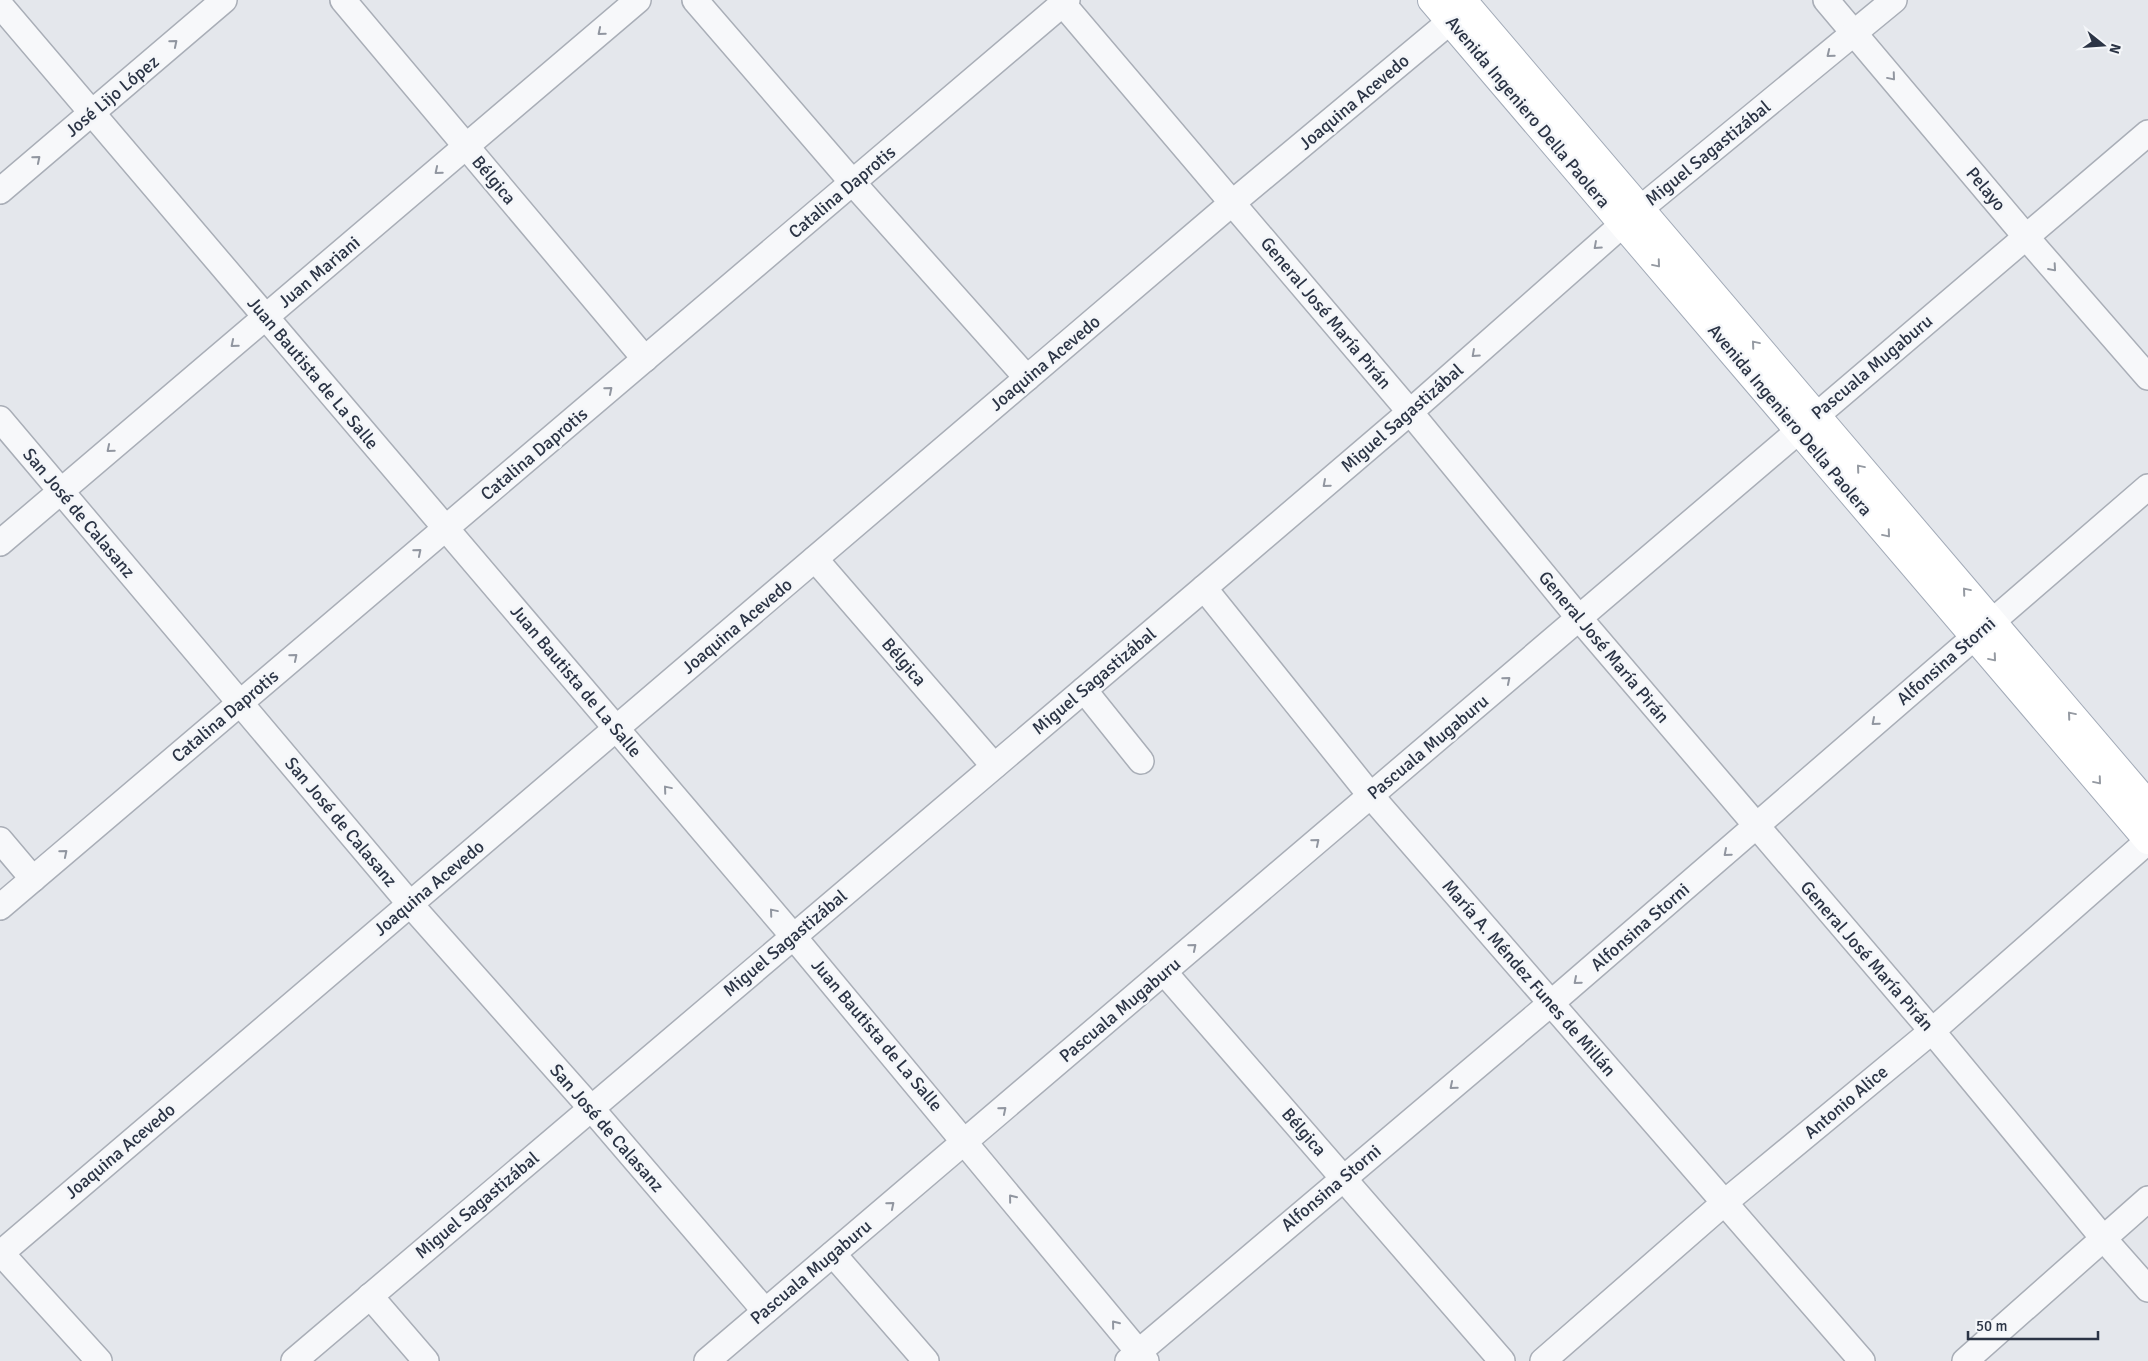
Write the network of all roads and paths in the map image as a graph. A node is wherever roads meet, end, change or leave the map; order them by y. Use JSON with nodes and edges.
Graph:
{"nodes":[{"id":1,"x":224,"y":0,"type":"edge"},
{"id":2,"x":343,"y":0,"type":"edge"},
{"id":3,"x":638,"y":0,"type":"edge"},
{"id":4,"x":695,"y":0,"type":"edge"},
{"id":5,"x":1432,"y":0,"type":"edge"},
{"id":6,"x":1826,"y":0,"type":"edge"},
{"id":7,"x":1894,"y":0,"type":"edge"},
{"id":8,"x":1065,"y":2,"type":"edge"},
{"id":9,"x":0,"y":5,"type":"edge"},
{"id":10,"x":1464,"y":7,"type":"edge"},
{"id":11,"x":1855,"y":34,"type":"junction"},
{"id":12,"x":92,"y":113,"type":"junction"},
{"id":13,"x":2148,"y":133,"type":"edge"},
{"id":14,"x":466,"y":147,"type":"junction"},
{"id":15,"x":853,"y":183,"type":"junction"},
{"id":16,"x":0,"y":191,"type":"edge"},
{"id":17,"x":1232,"y":203,"type":"junction"},
{"id":18,"x":1631,"y":216,"type":"junction"},
{"id":19,"x":2026,"y":237,"type":"junction"},
{"id":20,"x":266,"y":317,"type":"junction"},
{"id":21,"x":645,"y":359,"type":"junction"},
{"id":22,"x":2148,"y":377,"type":"edge"},
{"id":23,"x":1027,"y":378,"type":"junction"},
{"id":24,"x":1410,"y":412,"type":"junction"},
{"id":25,"x":0,"y":419,"type":"edge"},
{"id":26,"x":1807,"y":422,"type":"junction"},
{"id":27,"x":2148,"y":486,"type":"edge"},
{"id":28,"x":61,"y":491,"type":"junction"},
{"id":29,"x":446,"y":529,"type":"junction"},
{"id":30,"x":0,"y":543,"type":"edge"},
{"id":31,"x":815,"y":559,"type":"junction"},
{"id":32,"x":1204,"y":588,"type":"junction"},
{"id":33,"x":1579,"y":618,"type":"junction"},
{"id":34,"x":1982,"y":628,"type":"junction"},
{"id":35,"x":1084,"y":690,"type":"junction"},
{"id":36,"x":240,"y":702,"type":"junction"},
{"id":37,"x":616,"y":729,"type":"junction"},
{"id":38,"x":1141,"y":761,"type":"dead end"},
{"id":39,"x":994,"y":766,"type":"junction"},
{"id":40,"x":1371,"y":796,"type":"junction"},
{"id":41,"x":2148,"y":805,"type":"edge"},
{"id":42,"x":1757,"y":827,"type":"junction"},
{"id":43,"x":0,"y":840,"type":"edge"},
{"id":44,"x":2148,"y":840,"type":"edge"},
{"id":45,"x":34,"y":879,"type":"junction"},
{"id":46,"x":410,"y":904,"type":"junction"},
{"id":47,"x":0,"y":908,"type":"edge"},
{"id":48,"x":793,"y":936,"type":"junction"},
{"id":49,"x":1164,"y":972,"type":"junction"},
{"id":50,"x":1550,"y":1004,"type":"junction"},
{"id":51,"x":1932,"y":1031,"type":"junction"},
{"id":52,"x":590,"y":1108,"type":"junction"},
{"id":53,"x":966,"y":1141,"type":"junction"},
{"id":54,"x":1344,"y":1178,"type":"junction"},
{"id":55,"x":2148,"y":1199,"type":"edge"},
{"id":56,"x":1724,"y":1203,"type":"junction"},
{"id":57,"x":2103,"y":1238,"type":"junction"},
{"id":58,"x":0,"y":1253,"type":"edge"},
{"id":59,"x":833,"y":1254,"type":"junction"},
{"id":60,"x":2148,"y":1289,"type":"edge"},
{"id":61,"x":370,"y":1296,"type":"junction"},
{"id":62,"x":765,"y":1311,"type":"junction"},
{"id":63,"x":1137,"y":1358,"type":"edge"},
{"id":64,"x":99,"y":1361,"type":"edge"},
{"id":65,"x":294,"y":1361,"type":"edge"},
{"id":66,"x":426,"y":1361,"type":"edge"},
{"id":67,"x":707,"y":1361,"type":"edge"},
{"id":68,"x":926,"y":1361,"type":"edge"},
{"id":69,"x":1502,"y":1361,"type":"edge"},
{"id":70,"x":1543,"y":1361,"type":"edge"},
{"id":71,"x":1862,"y":1361,"type":"edge"},
{"id":72,"x":1965,"y":1361,"type":"edge"}],
"edges":[{"from":12,"to":1,"type":"street","name":"José Lijo López","one_way":true},
{"from":2,"to":14,"type":"street","name":"Bélgica"},
{"from":3,"to":14,"type":"street","name":"Juan Mariani","one_way":true},
{"from":4,"to":15,"type":"street"},
{"from":5,"to":10,"type":"main road","name":"Avenida Ingeniero Della Paolera"},
{"from":6,"to":11,"type":"street","name":"Pelayo"},
{"from":7,"to":11,"type":"street","name":"Miguel Sagastizábal"},
{"from":8,"to":15,"type":"street","name":"Catalina Daprotis"},
{"from":8,"to":17,"type":"street","name":"General José María Pirán"},
{"from":9,"to":12,"type":"street","name":"Juan Bautista de La Salle"},
{"from":10,"to":17,"type":"street","name":"Joaquina Acevedo"},
{"from":10,"to":18,"type":"main road","name":"Avenida Ingeniero Della Paolera"},
{"from":11,"to":18,"type":"street","name":"Miguel Sagastizábal","one_way":true},
{"from":11,"to":19,"type":"street","name":"Pelayo","one_way":true},
{"from":16,"to":12,"type":"street","name":"José Lijo López","one_way":true},
{"from":12,"to":20,"type":"street","name":"Juan Bautista de La Salle"},
{"from":13,"to":19,"type":"street","name":"Pascuala Mugaburu"},
{"from":14,"to":20,"type":"street","name":"Juan Mariani","one_way":true},
{"from":14,"to":21,"type":"street","name":"Bélgica"},
{"from":15,"to":21,"type":"street","name":"Catalina Daprotis"},
{"from":15,"to":23,"type":"street"},
{"from":17,"to":23,"type":"street","name":"Joaquina Acevedo"},
{"from":17,"to":24,"type":"street","name":"General José María Pirán"},
{"from":18,"to":24,"type":"street","name":"Miguel Sagastizábal","one_way":true},
{"from":18,"to":26,"type":"main road","name":"Avenida Ingeniero Della Paolera"},
{"from":19,"to":22,"type":"street","name":"Pelayo","one_way":true},
{"from":19,"to":26,"type":"street","name":"Pascuala Mugaburu"},
{"from":20,"to":28,"type":"street","name":"Juan Mariani","one_way":true},
{"from":20,"to":29,"type":"street","name":"Juan Bautista de La Salle"},
{"from":29,"to":21,"type":"street","name":"Catalina Daprotis","one_way":true},
{"from":23,"to":31,"type":"street","name":"Joaquina Acevedo"},
{"from":24,"to":32,"type":"street","name":"Miguel Sagastizábal","one_way":true},
{"from":24,"to":33,"type":"street","name":"General José María Pirán"},
{"from":25,"to":28,"type":"street","name":"San José de Calasanz"},
{"from":26,"to":33,"type":"street","name":"Pascuala Mugaburu"},
{"from":26,"to":34,"type":"main road","name":"Avenida Ingeniero Della Paolera"},
{"from":27,"to":34,"type":"street","name":"Alfonsina Storni"},
{"from":28,"to":30,"type":"street","name":"Juan Mariani"},
{"from":28,"to":36,"type":"street","name":"San José de Calasanz"},
{"from":36,"to":29,"type":"street","name":"Catalina Daprotis","one_way":true},
{"from":29,"to":37,"type":"street","name":"Juan Bautista de La Salle"},
{"from":31,"to":37,"type":"street","name":"Joaquina Acevedo"},
{"from":31,"to":39,"type":"street","name":"Bélgica"},
{"from":32,"to":35,"type":"street","name":"Miguel Sagastizábal"},
{"from":32,"to":40,"type":"street","name":"María A. Méndez Funes de Millán"},
{"from":40,"to":33,"type":"street","name":"Pascuala Mugaburu","one_way":true},
{"from":33,"to":42,"type":"street","name":"General José María Pirán"},
{"from":41,"to":34,"type":"main road","name":"Avenida Ingeniero Della Paolera","one_way":true},
{"from":34,"to":42,"type":"street","name":"Alfonsina Storni","one_way":true},
{"from":34,"to":44,"type":"main road","name":"Avenida Ingeniero Della Paolera","one_way":true},
{"from":35,"to":38,"type":"street"},
{"from":35,"to":39,"type":"street","name":"Miguel Sagastizábal"},
{"from":45,"to":36,"type":"street","name":"Catalina Daprotis","one_way":true},
{"from":36,"to":46,"type":"street","name":"San José de Calasanz"},
{"from":37,"to":46,"type":"street","name":"Joaquina Acevedo"},
{"from":48,"to":37,"type":"street","name":"Juan Bautista de La Salle","one_way":true},
{"from":39,"to":48,"type":"street","name":"Miguel Sagastizábal"},
{"from":49,"to":40,"type":"street","name":"Pascuala Mugaburu","one_way":true},
{"from":40,"to":50,"type":"street","name":"María A. Méndez Funes de Millán"},
{"from":42,"to":50,"type":"street","name":"Alfonsina Storni","one_way":true},
{"from":42,"to":51,"type":"street","name":"General José María Pirán"},
{"from":43,"to":45,"type":"street"},
{"from":44,"to":51,"type":"street","name":"Antonio Alice"},
{"from":45,"to":47,"type":"street","name":"Catalina Daprotis"},
{"from":46,"to":52,"type":"street","name":"San José de Calasanz"},
{"from":46,"to":58,"type":"street","name":"Joaquina Acevedo"},
{"from":48,"to":52,"type":"street","name":"Miguel Sagastizábal"},
{"from":48,"to":53,"type":"street","name":"Juan Bautista de La Salle"},
{"from":53,"to":49,"type":"street","name":"Pascuala Mugaburu","one_way":true},
{"from":49,"to":54,"type":"street","name":"Bélgica"},
{"from":50,"to":54,"type":"street","name":"Alfonsina Storni","one_way":true},
{"from":50,"to":56,"type":"street","name":"María A. Méndez Funes de Millán"},
{"from":51,"to":56,"type":"street","name":"Antonio Alice"},
{"from":51,"to":57,"type":"street","name":"General José María Pirán"},
{"from":52,"to":61,"type":"street","name":"Miguel Sagastizábal"},
{"from":52,"to":62,"type":"street","name":"San José de Calasanz"},
{"from":59,"to":53,"type":"street","name":"Pascuala Mugaburu","one_way":true},
{"from":63,"to":53,"type":"street","name":"Juan Bautista de La Salle","one_way":true},
{"from":54,"to":63,"type":"street","name":"Alfonsina Storni"},
{"from":54,"to":69,"type":"street","name":"Bélgica"},
{"from":55,"to":57,"type":"street"},
{"from":56,"to":70,"type":"street","name":"Antonio Alice"},
{"from":56,"to":71,"type":"street","name":"María A. Méndez Funes de Millán"},
{"from":57,"to":60,"type":"street","name":"General José María Pirán"},
{"from":57,"to":72,"type":"street"},
{"from":58,"to":64,"type":"street"},
{"from":59,"to":62,"type":"street","name":"Pascuala Mugaburu"},
{"from":59,"to":68,"type":"street"},
{"from":61,"to":65,"type":"street","name":"Miguel Sagastizábal"},
{"from":61,"to":66,"type":"street"},
{"from":62,"to":67,"type":"street","name":"Pascuala Mugaburu"}]}
